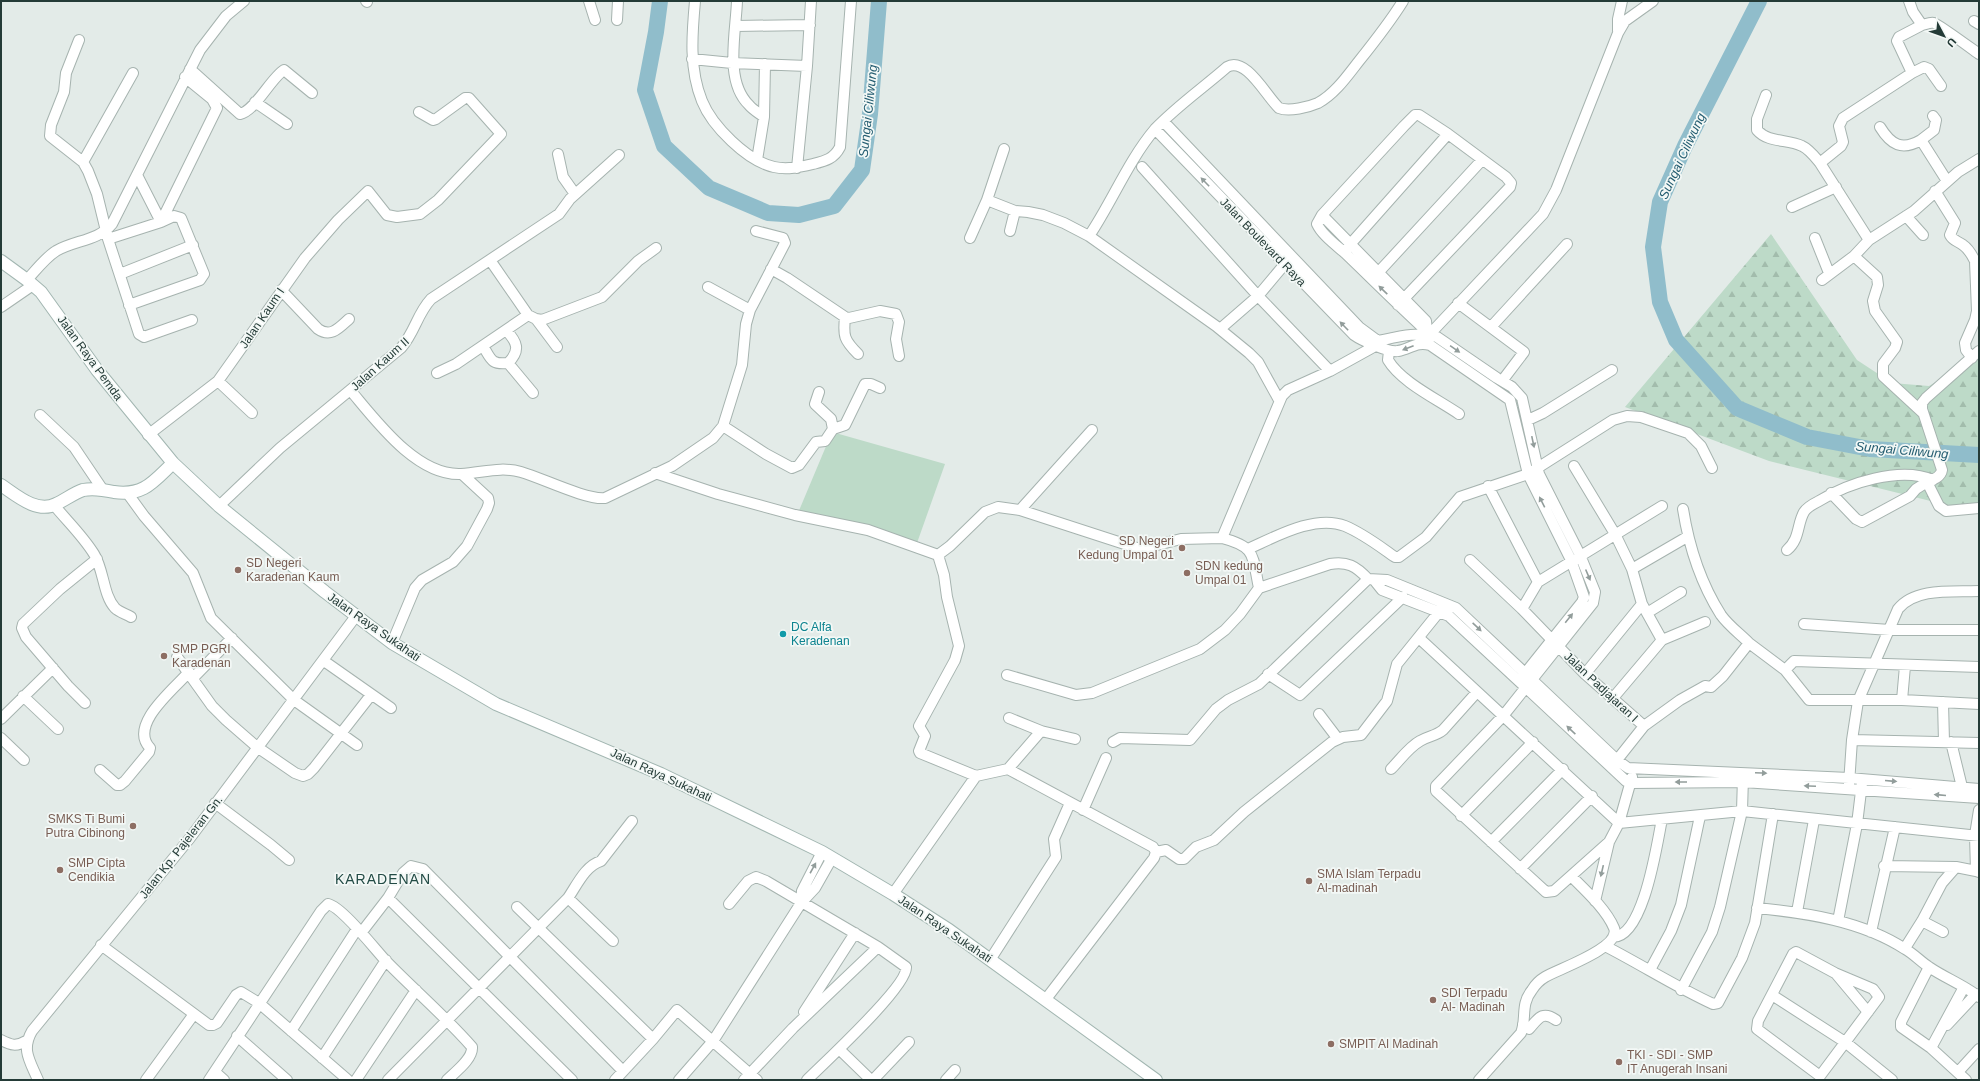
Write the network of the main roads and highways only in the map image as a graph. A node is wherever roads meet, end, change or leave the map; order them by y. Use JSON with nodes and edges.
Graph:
{"nodes":[{"id":1,"x":1,"y":262,"type":"edge"},
{"id":2,"x":173,"y":463,"type":"junction"},
{"id":3,"x":1,"y":485,"type":"edge"},
{"id":4,"x":1156,"y":1080,"type":"edge"}],
"edges":[{"from":1,"to":2,"type":"main road","name":"Jalan Raya Pemda"},
{"from":2,"to":3,"type":"main road"},
{"from":2,"to":4,"type":"main road","name":"Jalan Raya Sukahati"}]}
